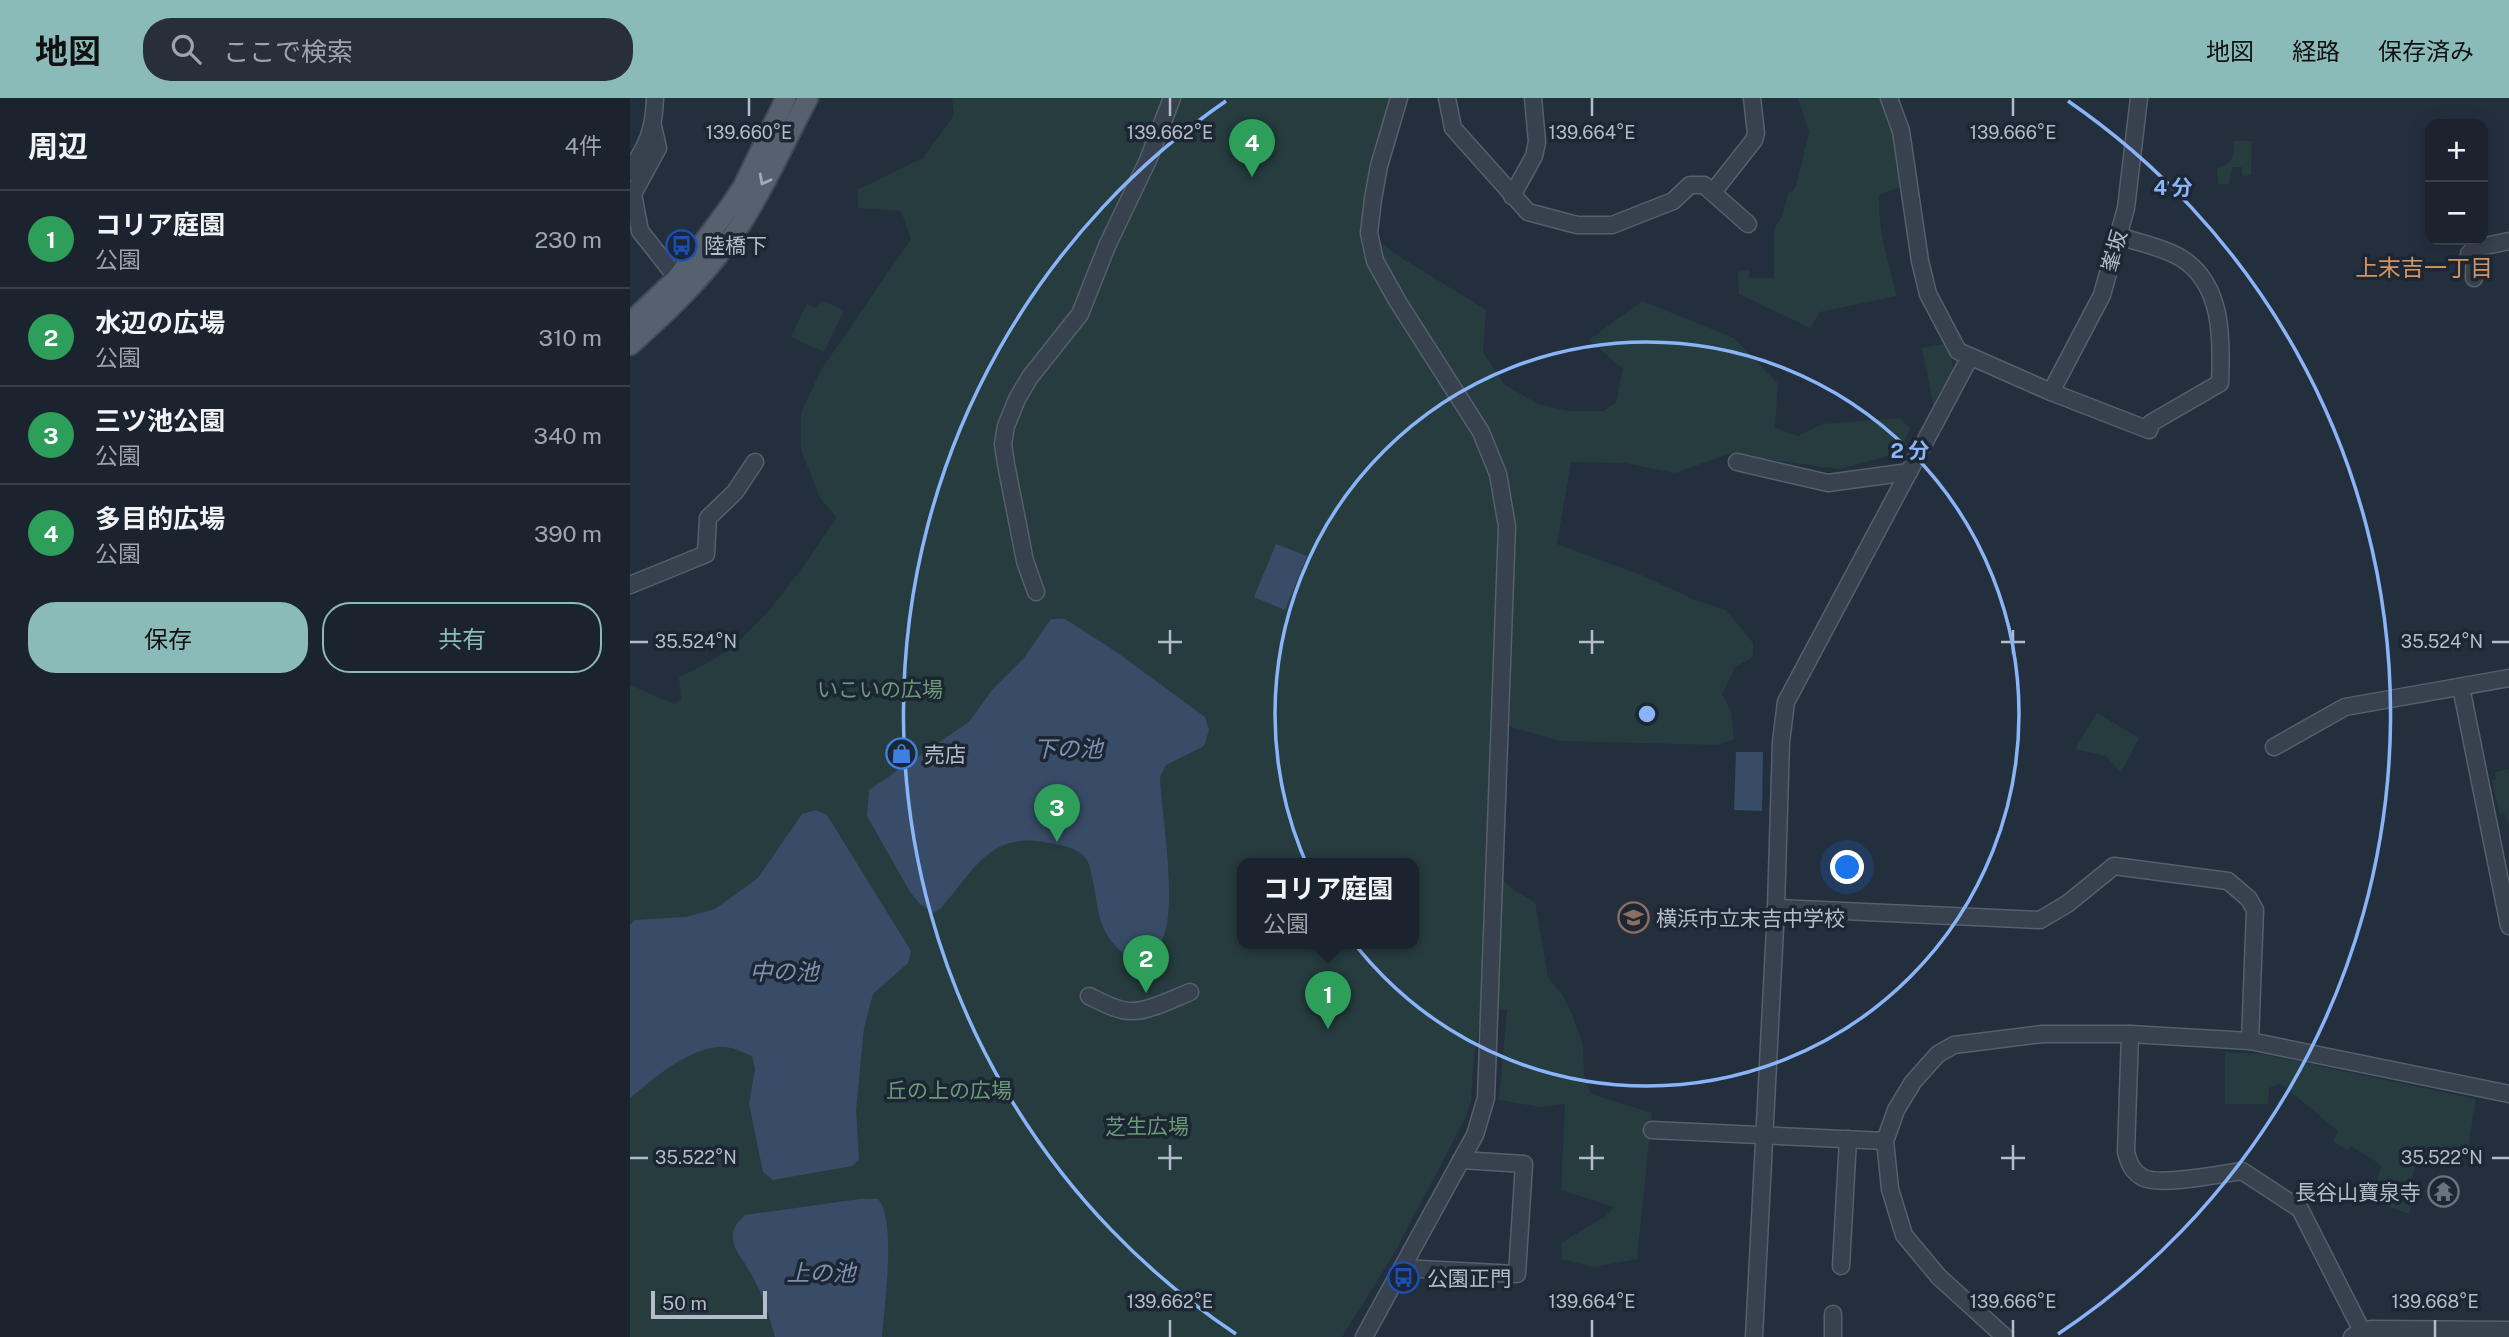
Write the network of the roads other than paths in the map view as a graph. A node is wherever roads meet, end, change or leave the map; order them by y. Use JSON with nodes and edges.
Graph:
{"nodes":[{"id":1,"x":655,"y":98,"type":"edge"},
{"id":2,"x":786,"y":98,"type":"edge"},
{"id":3,"x":808,"y":98,"type":"edge"},
{"id":4,"x":1172,"y":98,"type":"edge"},
{"id":5,"x":1399,"y":98,"type":"edge"},
{"id":6,"x":1447,"y":98,"type":"edge"},
{"id":7,"x":1532,"y":98,"type":"edge"},
{"id":8,"x":1752,"y":98,"type":"edge"},
{"id":9,"x":1889,"y":98,"type":"edge"},
{"id":10,"x":2139,"y":98,"type":"edge"},
{"id":11,"x":653,"y":126,"type":"junction"},
{"id":12,"x":630,"y":172,"type":"edge"},
{"id":13,"x":1713,"y":192,"type":"junction"},
{"id":14,"x":1512,"y":196,"type":"junction"},
{"id":15,"x":1748,"y":224,"type":"dead end"},
{"id":16,"x":2119,"y":236,"type":"junction"},
{"id":17,"x":2509,"y":241,"type":"edge"},
{"id":18,"x":677,"y":278,"type":"junction"},
{"id":19,"x":2474,"y":278,"type":"dead end"},
{"id":20,"x":630,"y":323,"type":"edge"},
{"id":21,"x":630,"y":345,"type":"edge"},
{"id":22,"x":1970,"y":357,"type":"junction"},
{"id":23,"x":2050,"y":392,"type":"junction"},
{"id":24,"x":755,"y":462,"type":"dead end"},
{"id":25,"x":1737,"y":462,"type":"dead end"},
{"id":26,"x":1909,"y":472,"type":"junction"},
{"id":27,"x":630,"y":585,"type":"edge"},
{"id":28,"x":1036,"y":592,"type":"dead end"},
{"id":29,"x":2509,"y":678,"type":"edge"},
{"id":30,"x":2461,"y":688,"type":"junction"},
{"id":31,"x":2274,"y":747,"type":"dead end"},
{"id":32,"x":1776,"y":908,"type":"junction"},
{"id":33,"x":2509,"y":926,"type":"edge"},
{"id":34,"x":1190,"y":992,"type":"dead end"},
{"id":35,"x":1089,"y":996,"type":"dead end"},
{"id":36,"x":2130,"y":1034,"type":"junction"},
{"id":37,"x":2250,"y":1041,"type":"junction"},
{"id":38,"x":2509,"y":1094,"type":"edge"},
{"id":39,"x":1652,"y":1130,"type":"dead end"},
{"id":40,"x":1765,"y":1135,"type":"junction"},
{"id":41,"x":1848,"y":1139,"type":"junction"},
{"id":42,"x":1885,"y":1142,"type":"junction"},
{"id":43,"x":1461,"y":1160,"type":"junction"},
{"id":44,"x":1841,"y":1266,"type":"dead end"},
{"id":45,"x":1402,"y":1268,"type":"junction"},
{"id":46,"x":1833,"y":1314,"type":"dead end"},
{"id":47,"x":2509,"y":1330,"type":"edge"},
{"id":48,"x":2444,"y":1333,"type":"edge"},
{"id":49,"x":2357,"y":1334,"type":"edge"},
{"id":50,"x":1364,"y":1337,"type":"edge"},
{"id":51,"x":1754,"y":1337,"type":"edge"},
{"id":52,"x":1833,"y":1337,"type":"edge"},
{"id":53,"x":2005,"y":1337,"type":"edge"}],
"edges":[{"from":1,"to":11,"type":"street"},
{"from":2,"to":18,"type":"main road"},
{"from":3,"to":21,"type":"main road","one_way":true},
{"from":4,"to":28,"type":"street"},
{"from":5,"to":43,"type":"street"},
{"from":6,"to":14,"type":"street"},
{"from":7,"to":14,"type":"street"},
{"from":8,"to":13,"type":"street"},
{"from":9,"to":22,"type":"street"},
{"from":10,"to":16,"type":"street","name":"峯坂"},
{"from":11,"to":12,"type":"street"},
{"from":11,"to":18,"type":"street"},
{"from":13,"to":14,"type":"street"},
{"from":13,"to":15,"type":"street"},
{"from":16,"to":23,"type":"street","name":"峯坂"},
{"from":16,"to":23,"type":"street"},
{"from":17,"to":19,"type":"street"},
{"from":18,"to":20,"type":"main road"},
{"from":22,"to":23,"type":"street"},
{"from":22,"to":26,"type":"street"},
{"from":24,"to":27,"type":"street"},
{"from":25,"to":26,"type":"street"},
{"from":26,"to":32,"type":"street"},
{"from":29,"to":30,"type":"street"},
{"from":30,"to":31,"type":"street"},
{"from":30,"to":33,"type":"street"},
{"from":32,"to":37,"type":"street"},
{"from":32,"to":40,"type":"street"},
{"from":34,"to":35,"type":"street"},
{"from":36,"to":37,"type":"street"},
{"from":36,"to":42,"type":"street"},
{"from":36,"to":49,"type":"street"},
{"from":37,"to":38,"type":"street"},
{"from":39,"to":40,"type":"street"},
{"from":40,"to":41,"type":"street"},
{"from":40,"to":51,"type":"street"},
{"from":41,"to":42,"type":"street"},
{"from":41,"to":44,"type":"street"},
{"from":42,"to":53,"type":"street"},
{"from":43,"to":45,"type":"street"},
{"from":43,"to":45,"type":"street"},
{"from":45,"to":50,"type":"street"},
{"from":46,"to":52,"type":"street"},
{"from":47,"to":48,"type":"street"},
{"from":48,"to":49,"type":"street"}]}
